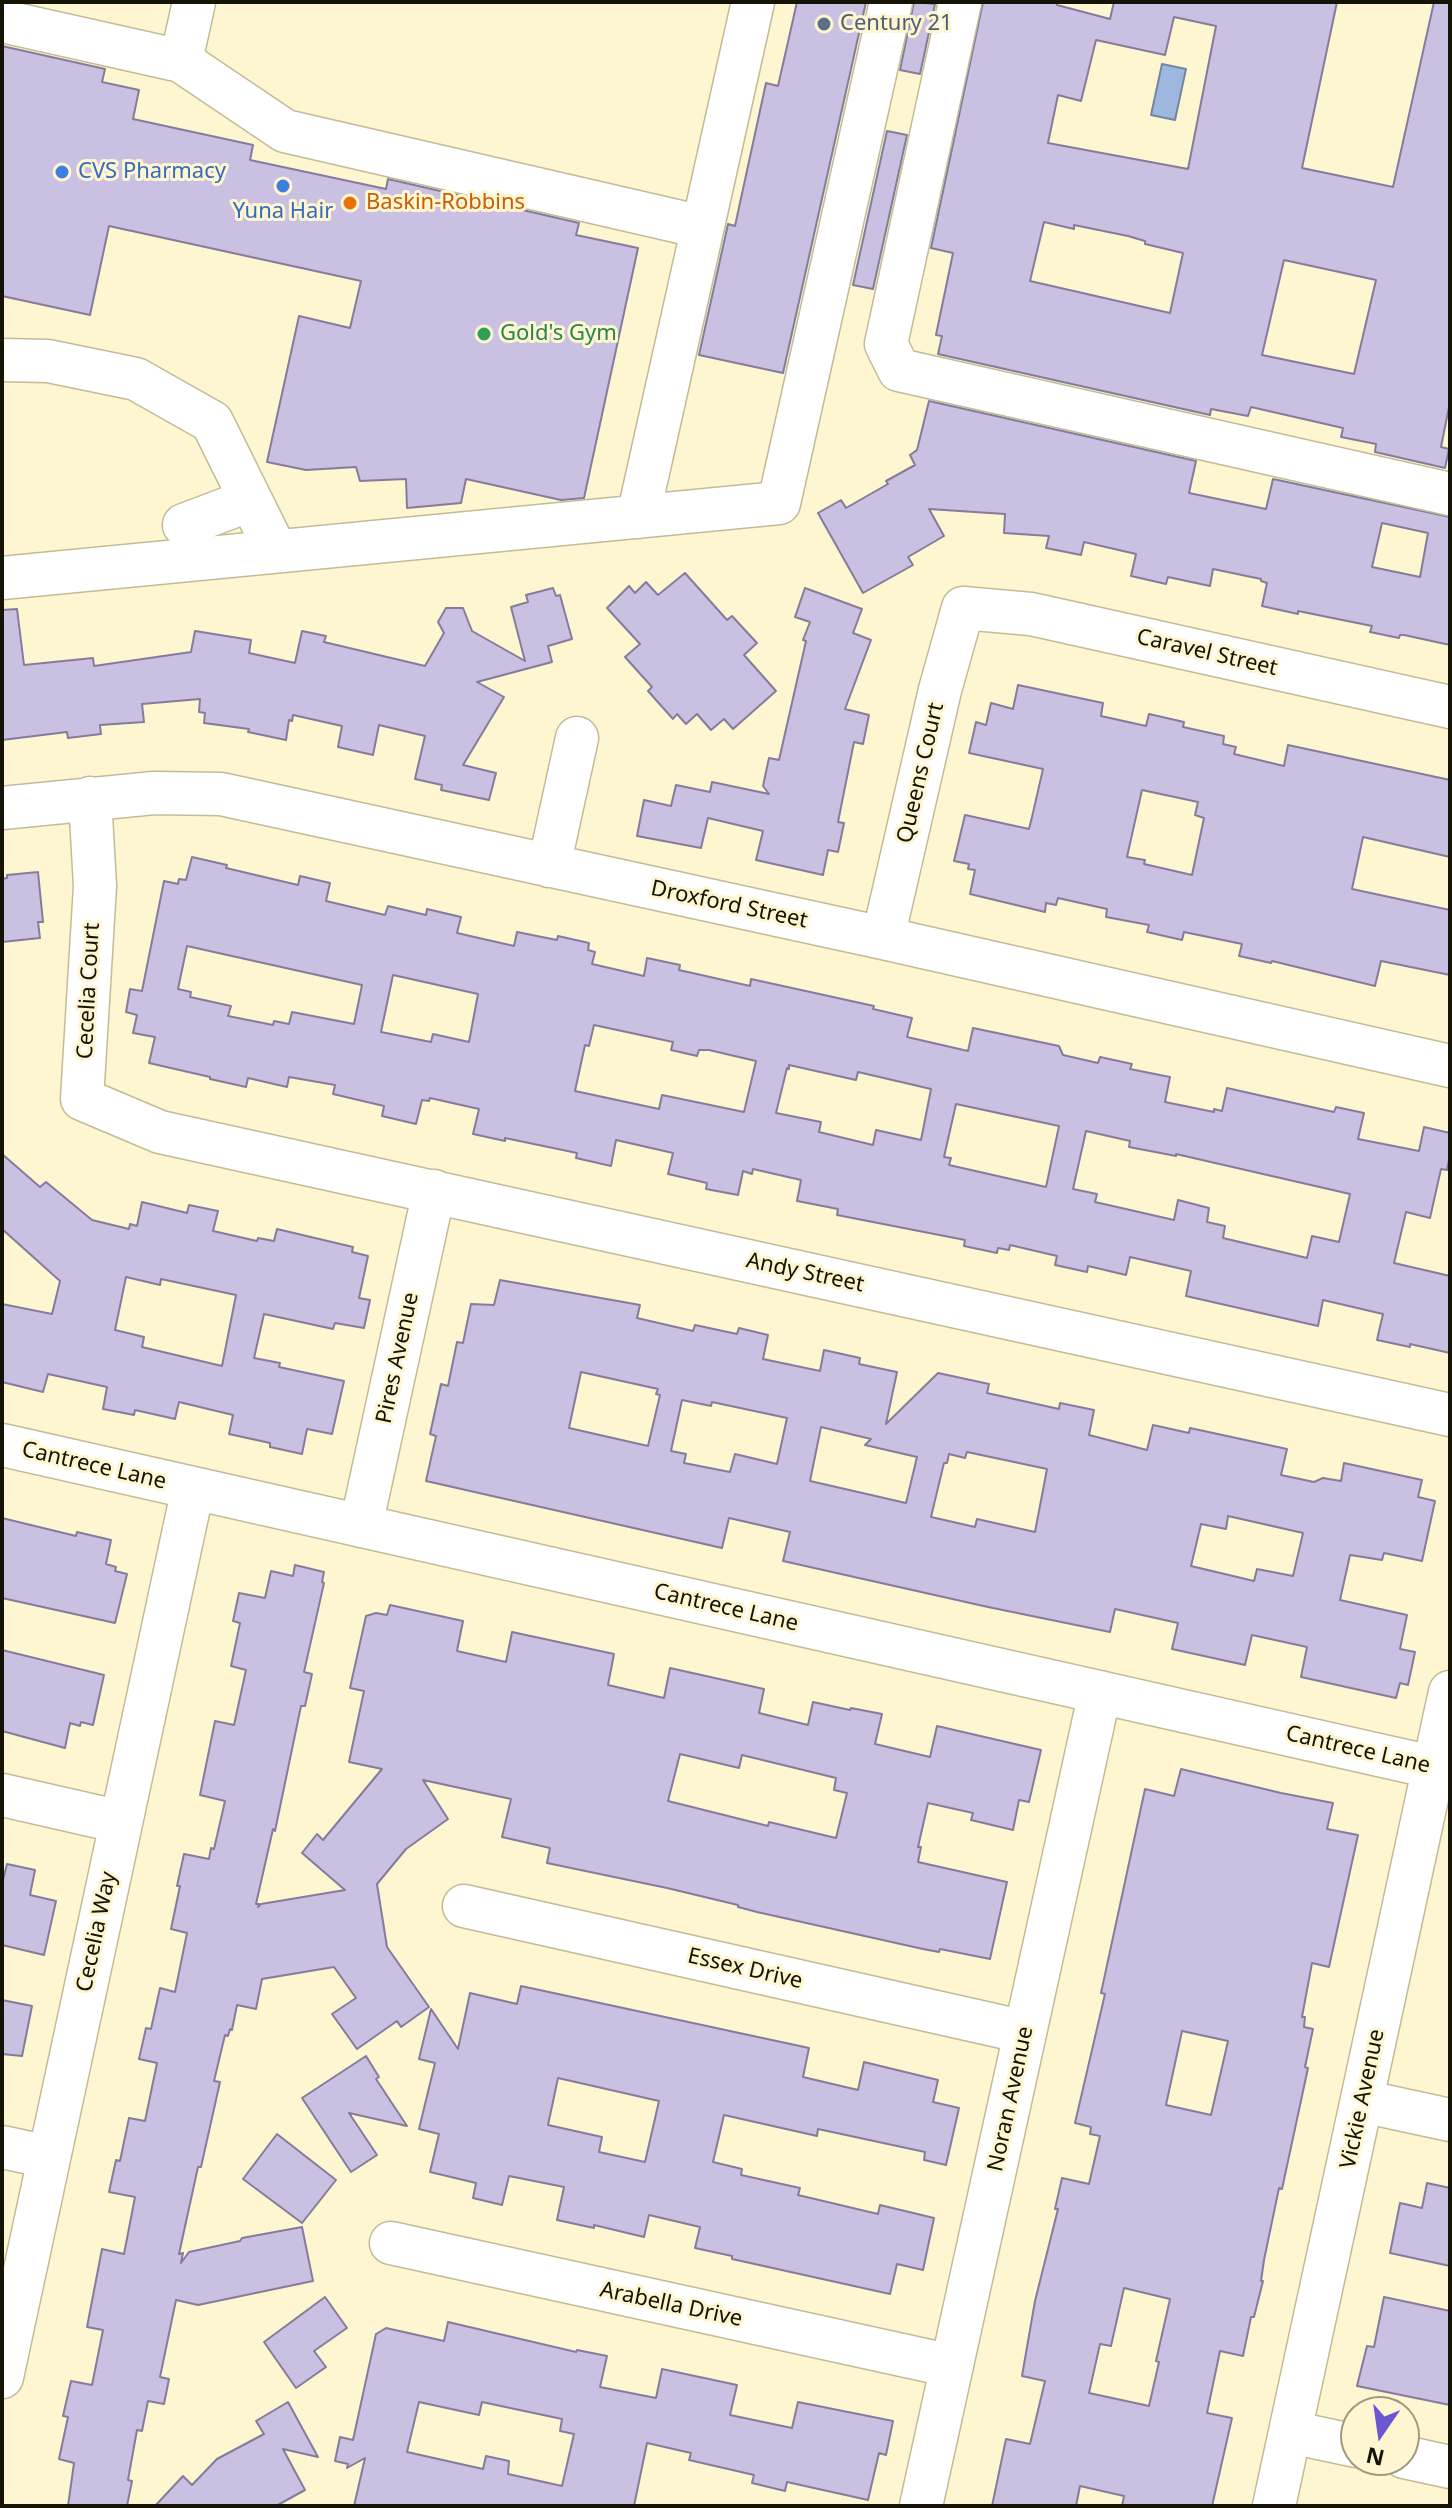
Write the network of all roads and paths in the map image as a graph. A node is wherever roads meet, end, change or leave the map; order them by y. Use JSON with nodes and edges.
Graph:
{"nodes":[{"id":1,"x":194,"y":2,"type":"edge"},
{"id":2,"x":753,"y":2,"type":"edge"},
{"id":3,"x":891,"y":2,"type":"edge"},
{"id":4,"x":960,"y":2,"type":"edge"},
{"id":5,"x":2,"y":21,"type":"edge"},
{"id":6,"x":181,"y":61,"type":"junction"},
{"id":7,"x":702,"y":227,"type":"junction"},
{"id":8,"x":2,"y":360,"type":"edge"},
{"id":9,"x":1450,"y":494,"type":"edge"},
{"id":10,"x":250,"y":500,"type":"junction"},
{"id":11,"x":638,"y":517,"type":"junction"},
{"id":12,"x":184,"y":525,"type":"dead end"},
{"id":13,"x":276,"y":551,"type":"junction"},
{"id":14,"x":2,"y":578,"type":"edge"},
{"id":15,"x":963,"y":608,"type":"joint"},
{"id":16,"x":1450,"y":707,"type":"edge"},
{"id":17,"x":577,"y":738,"type":"dead end"},
{"id":18,"x":90,"y":798,"type":"junction"},
{"id":19,"x":2,"y":808,"type":"edge"},
{"id":20,"x":549,"y":866,"type":"junction"},
{"id":21,"x":883,"y":938,"type":"junction"},
{"id":22,"x":1450,"y":1066,"type":"edge"},
{"id":23,"x":160,"y":1132,"type":"joint"},
{"id":24,"x":434,"y":1191,"type":"junction"},
{"id":25,"x":1450,"y":1415,"type":"edge"},
{"id":26,"x":2,"y":1445,"type":"edge"},
{"id":27,"x":193,"y":1488,"type":"junction"},
{"id":28,"x":361,"y":1526,"type":"junction"},
{"id":29,"x":1100,"y":1692,"type":"junction"},
{"id":30,"x":1450,"y":1692,"type":"edge"},
{"id":31,"x":1442,"y":1769,"type":"edge"},
{"id":32,"x":2,"y":1795,"type":"edge"},
{"id":33,"x":121,"y":1822,"type":"junction"},
{"id":34,"x":464,"y":1906,"type":"dead end"},
{"id":35,"x":1025,"y":2032,"type":"junction"},
{"id":36,"x":1362,"y":2101,"type":"junction"},
{"id":37,"x":1450,"y":2120,"type":"edge"},
{"id":38,"x":2,"y":2147,"type":"edge"},
{"id":39,"x":49,"y":2157,"type":"junction"},
{"id":40,"x":391,"y":2243,"type":"dead end"},
{"id":41,"x":952,"y":2366,"type":"junction"},
{"id":42,"x":2,"y":2377,"type":"edge"},
{"id":43,"x":1290,"y":2432,"type":"junction"},
{"id":44,"x":1340,"y":2443,"type":"edge"},
{"id":45,"x":1420,"y":2460,"type":"edge"},
{"id":46,"x":1450,"y":2467,"type":"edge"},
{"id":47,"x":921,"y":2506,"type":"edge"},
{"id":48,"x":1274,"y":2506,"type":"edge"}],
"edges":[{"from":1,"to":6,"type":"street"},
{"from":2,"to":7,"type":"street"},
{"from":3,"to":11,"type":"street"},
{"from":4,"to":9,"type":"street"},
{"from":5,"to":6,"type":"street"},
{"from":6,"to":7,"type":"street"},
{"from":7,"to":11,"type":"street"},
{"from":8,"to":10,"type":"street"},
{"from":10,"to":12,"type":"street"},
{"from":10,"to":13,"type":"street"},
{"from":11,"to":13,"type":"street"},
{"from":13,"to":14,"type":"street"},
{"from":15,"to":16,"type":"street","name":"Caravel Street"},
{"from":15,"to":21,"type":"street","name":"Queens Court"},
{"from":17,"to":20,"type":"street"},
{"from":18,"to":19,"type":"street","name":"Droxford Street"},
{"from":18,"to":20,"type":"street","name":"Droxford Street"},
{"from":18,"to":23,"type":"street","name":"Cecelia Court"},
{"from":20,"to":21,"type":"street","name":"Droxford Street"},
{"from":21,"to":22,"type":"street","name":"Droxford Street"},
{"from":23,"to":24,"type":"street","name":"Andy Street"},
{"from":24,"to":25,"type":"street","name":"Andy Street"},
{"from":24,"to":28,"type":"street","name":"Pires Avenue"},
{"from":26,"to":27,"type":"street","name":"Cantrece Lane"},
{"from":27,"to":28,"type":"street","name":"Cantrece Lane"},
{"from":27,"to":33,"type":"street","name":"Cecelia Way"},
{"from":28,"to":29,"type":"street","name":"Cantrece Lane"},
{"from":29,"to":31,"type":"street","name":"Cantrece Lane"},
{"from":29,"to":35,"type":"street","name":"Noran Avenue"},
{"from":30,"to":31,"type":"street","name":"Vickie Avenue"},
{"from":31,"to":36,"type":"street","name":"Vickie Avenue"},
{"from":32,"to":33,"type":"street"},
{"from":33,"to":39,"type":"street","name":"Cecelia Way"},
{"from":34,"to":35,"type":"street","name":"Essex Drive"},
{"from":35,"to":41,"type":"street","name":"Noran Avenue"},
{"from":36,"to":37,"type":"street"},
{"from":36,"to":43,"type":"street","name":"Vickie Avenue"},
{"from":38,"to":39,"type":"street"},
{"from":39,"to":42,"type":"street","name":"Cecelia Way"},
{"from":40,"to":41,"type":"street","name":"Arabella Drive"},
{"from":41,"to":47,"type":"street","name":"Noran Avenue"},
{"from":43,"to":44,"type":"street"},
{"from":43,"to":48,"type":"street","name":"Vickie Avenue"},
{"from":45,"to":46,"type":"street"}]}
